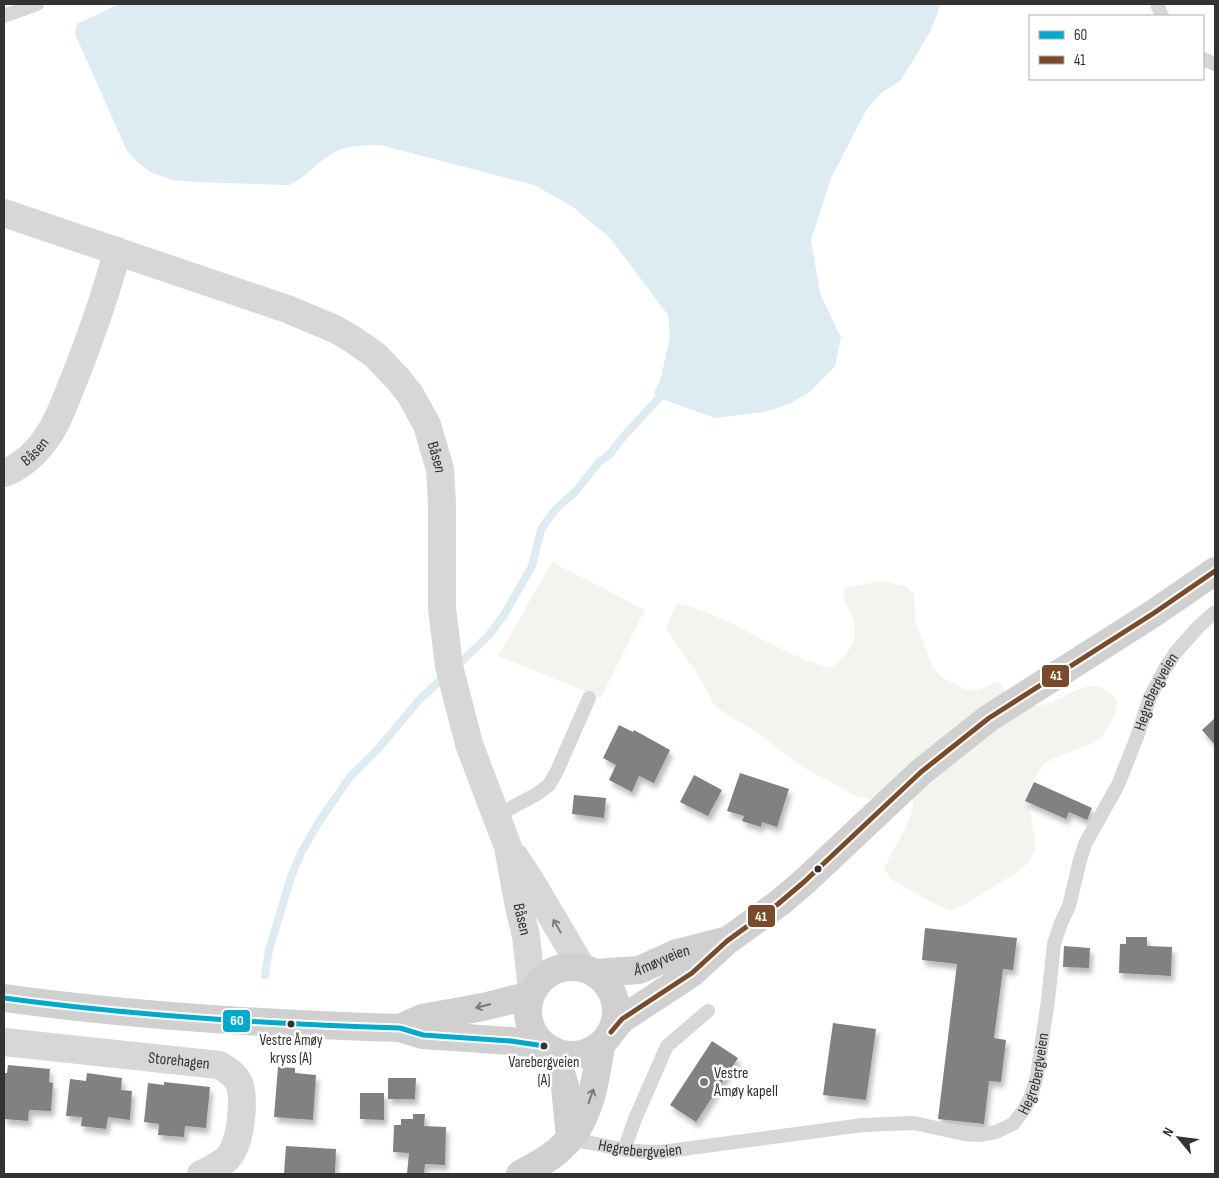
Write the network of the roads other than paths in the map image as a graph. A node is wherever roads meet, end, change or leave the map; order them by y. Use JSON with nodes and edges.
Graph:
{"nodes":[{"id":1,"x":37,"y":4,"type":"edge"},
{"id":2,"x":4,"y":16,"type":"edge"},
{"id":3,"x":4,"y":213,"type":"edge"},
{"id":4,"x":117,"y":251,"type":"junction"},
{"id":5,"x":4,"y":473,"type":"edge"},
{"id":6,"x":1215,"y":572,"type":"edge"},
{"id":7,"x":1215,"y":612,"type":"edge"},
{"id":8,"x":589,"y":698,"type":"dead end"},
{"id":9,"x":496,"y":816,"type":"junction"},
{"id":10,"x":508,"y":847,"type":"junction"},
{"id":11,"x":728,"y":940,"type":"junction"},
{"id":12,"x":588,"y":970,"type":"junction"},
{"id":13,"x":531,"y":993,"type":"junction"},
{"id":14,"x":4,"y":998,"type":"edge"},
{"id":15,"x":708,"y":1011,"type":"dead end"},
{"id":16,"x":400,"y":1028,"type":"junction"},
{"id":17,"x":606,"y":1038,"type":"junction"},
{"id":18,"x":4,"y":1042,"type":"edge"},
{"id":19,"x":549,"y":1049,"type":"junction"},
{"id":20,"x":570,"y":1139,"type":"junction"},
{"id":21,"x":624,"y":1150,"type":"junction"},
{"id":22,"x":201,"y":1174,"type":"edge"},
{"id":23,"x":520,"y":1174,"type":"edge"}],
"edges":[{"from":1,"to":2,"type":"lane"},
{"from":3,"to":4,"type":"street","name":"Båsen"},
{"from":4,"to":5,"type":"street","name":"Båsen"},
{"from":4,"to":9,"type":"street","name":"Båsen"},
{"from":6,"to":11,"type":"main road","name":"Åmøyveien"},
{"from":7,"to":21,"type":"lane","name":"Hegrebergveien"},
{"from":8,"to":9,"type":"lane"},
{"from":9,"to":10,"type":"street","name":"Båsen"},
{"from":12,"to":10,"type":"street","name":"Båsen","one_way":true},
{"from":10,"to":13,"type":"street","name":"Båsen"},
{"from":11,"to":12,"type":"main road","name":"Åmøyveien"},
{"from":11,"to":17,"type":"main road","name":"Åmøyveien"},
{"from":12,"to":13,"type":"main road"},
{"from":12,"to":17,"type":"main road"},
{"from":13,"to":16,"type":"main road","one_way":true},
{"from":13,"to":19,"type":"main road"},
{"from":14,"to":16,"type":"main road"},
{"from":15,"to":21,"type":"lane"},
{"from":16,"to":19,"type":"main road"},
{"from":17,"to":19,"type":"main road"},
{"from":20,"to":17,"type":"main road","name":"Hegrebergveien","one_way":true},
{"from":18,"to":22,"type":"street","name":"Storehagen"},
{"from":19,"to":20,"type":"main road"},
{"from":20,"to":21,"type":"lane","name":"Hegrebergveien"},
{"from":20,"to":23,"type":"main road","name":"Hegrebergveien"}]}
